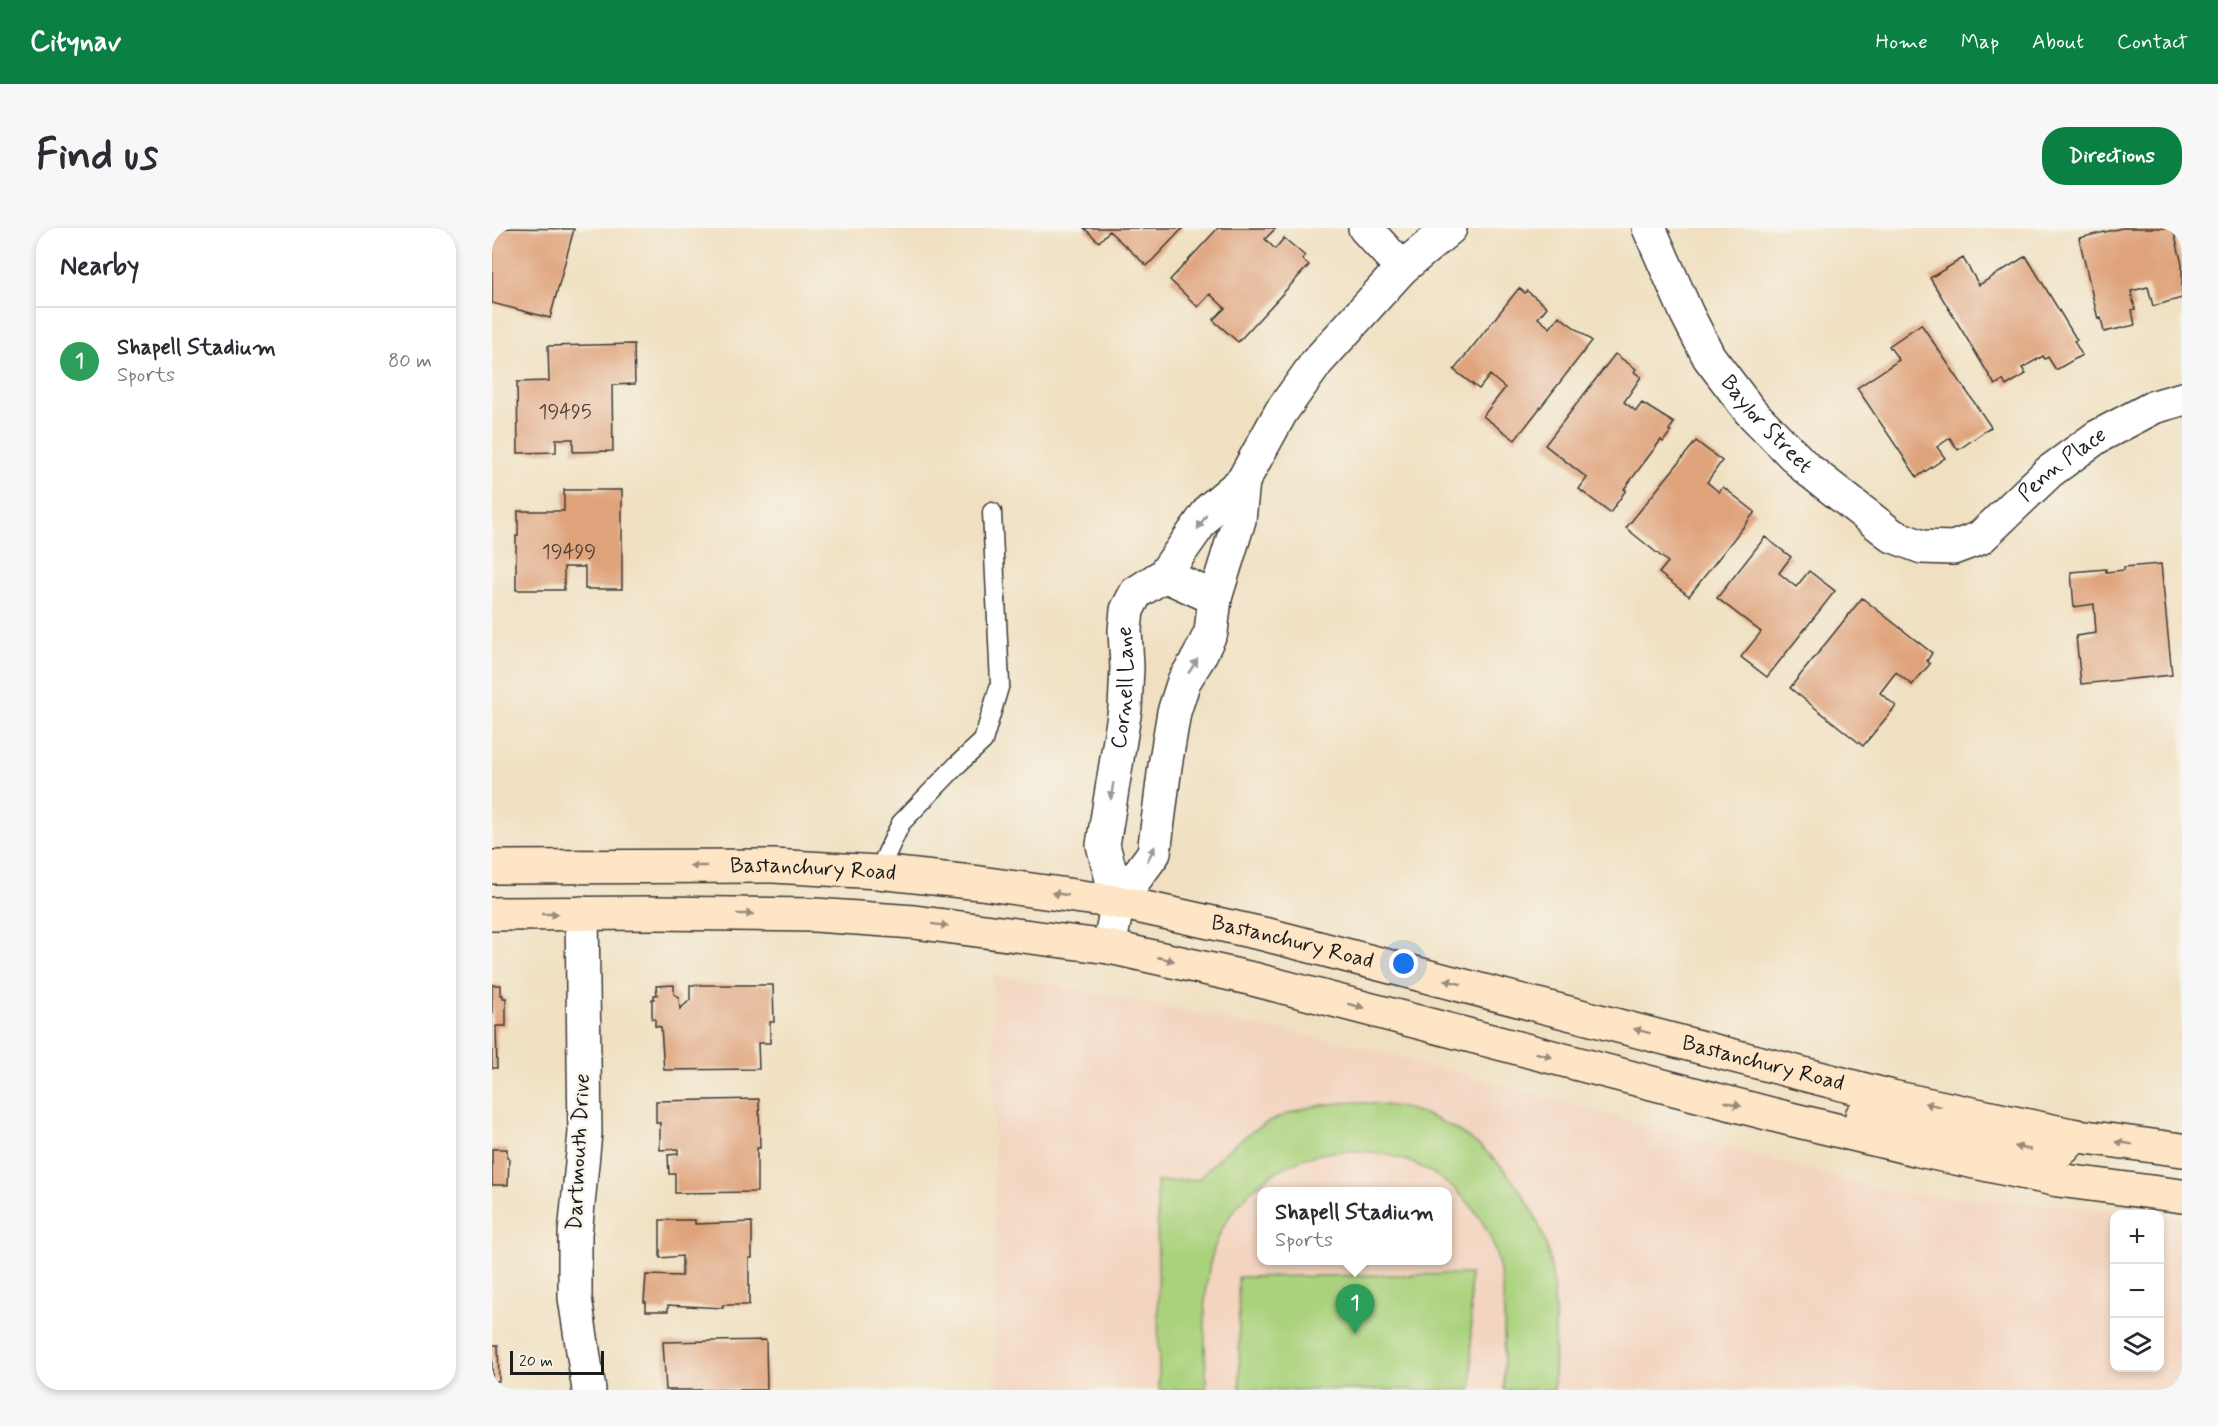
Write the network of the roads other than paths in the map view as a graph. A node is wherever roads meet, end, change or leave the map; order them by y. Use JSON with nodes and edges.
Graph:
{"nodes":[{"id":1,"x":1365,"y":228,"type":"edge"},
{"id":2,"x":1450,"y":228,"type":"edge"},
{"id":3,"x":1649,"y":228,"type":"edge"},
{"id":4,"x":1402,"y":268,"type":"junction"},
{"id":5,"x":2182,"y":399,"type":"edge"},
{"id":6,"x":1243,"y":481,"type":"junction"},
{"id":7,"x":992,"y":512,"type":"dead end"},
{"id":8,"x":1953,"y":548,"type":"joint"},
{"id":9,"x":1164,"y":575,"type":"junction"},
{"id":10,"x":1215,"y":598,"type":"junction"},
{"id":11,"x":492,"y":867,"type":"edge"},
{"id":12,"x":878,"y":872,"type":"junction"},
{"id":13,"x":1118,"y":902,"type":"junction"},
{"id":14,"x":582,"y":913,"type":"junction"},
{"id":15,"x":492,"y":914,"type":"edge"},
{"id":16,"x":1109,"y":946,"type":"junction"},
{"id":17,"x":1821,"y":1127,"type":"junction"},
{"id":18,"x":2071,"y":1135,"type":"junction"},
{"id":19,"x":2182,"y":1150,"type":"edge"},
{"id":20,"x":2182,"y":1196,"type":"edge"},
{"id":21,"x":589,"y":1390,"type":"edge"}],
"edges":[{"from":1,"to":4,"type":"street"},
{"from":2,"to":4,"type":"street","name":"Cornell Lane"},
{"from":3,"to":8,"type":"street","name":"Baylor Street"},
{"from":4,"to":6,"type":"street","name":"Cornell Lane"},
{"from":5,"to":8,"type":"street","name":"Penn Place"},
{"from":6,"to":9,"type":"street","name":"Cornell Lane","one_way":true},
{"from":6,"to":10,"type":"street","name":"Cornell Lane"},
{"from":7,"to":12,"type":"lane"},
{"from":9,"to":10,"type":"street"},
{"from":9,"to":13,"type":"street","name":"Cornell Lane","one_way":true},
{"from":13,"to":10,"type":"street","name":"Cornell Lane","one_way":true},
{"from":12,"to":11,"type":"main road","name":"Bastanchury Road","one_way":true},
{"from":13,"to":12,"type":"main road","name":"Bastanchury Road","one_way":true},
{"from":13,"to":16,"type":"street","name":"Cornell Lane"},
{"from":18,"to":13,"type":"main road","name":"Bastanchury Road","one_way":true},
{"from":15,"to":14,"type":"main road","name":"Bastanchury Road","one_way":true},
{"from":14,"to":16,"type":"main road","name":"Bastanchury Road","one_way":true},
{"from":14,"to":21,"type":"street","name":"Dartmouth Drive"},
{"from":16,"to":17,"type":"main road","name":"Bastanchury Road","one_way":true},
{"from":18,"to":17,"type":"main road","one_way":true},
{"from":17,"to":20,"type":"main road","name":"Bastanchury Road"},
{"from":19,"to":18,"type":"main road","name":"Bastanchury Road","one_way":true}]}
